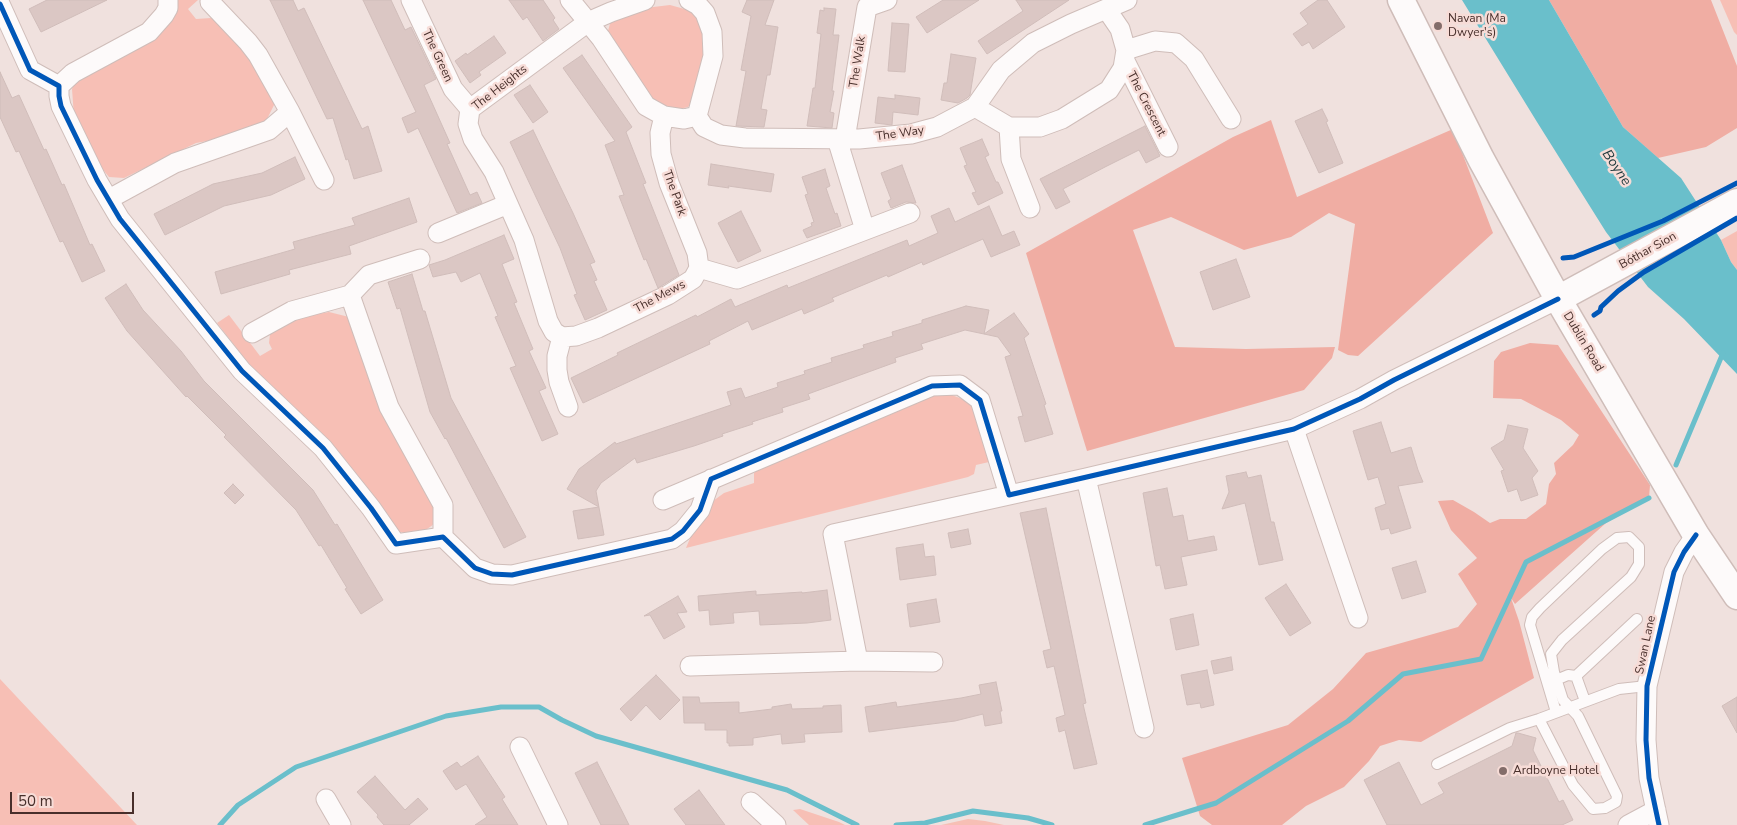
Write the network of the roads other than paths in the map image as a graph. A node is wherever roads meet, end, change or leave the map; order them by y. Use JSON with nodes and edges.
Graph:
{"nodes":[{"id":1,"x":168,"y":0,"type":"edge"},
{"id":2,"x":411,"y":0,"type":"edge"},
{"id":3,"x":570,"y":0,"type":"edge"},
{"id":4,"x":645,"y":0,"type":"edge"},
{"id":5,"x":887,"y":0,"type":"edge"},
{"id":6,"x":1127,"y":0,"type":"edge"},
{"id":7,"x":1401,"y":0,"type":"edge"},
{"id":8,"x":210,"y":2,"type":"dead end"},
{"id":9,"x":696,"y":2,"type":"edge"},
{"id":10,"x":0,"y":4,"type":"edge"},
{"id":11,"x":1107,"y":10,"type":"junction"},
{"id":12,"x":588,"y":22,"type":"junction"},
{"id":13,"x":1125,"y":56,"type":"junction"},
{"id":14,"x":59,"y":86,"type":"junction"},
{"id":15,"x":975,"y":107,"type":"junction"},
{"id":16,"x":470,"y":109,"type":"junction"},
{"id":17,"x":290,"y":112,"type":"junction"},
{"id":18,"x":664,"y":116,"type":"junction"},
{"id":19,"x":696,"y":116,"type":"junction"},
{"id":20,"x":1231,"y":119,"type":"dead end"},
{"id":21,"x":1009,"y":127,"type":"junction"},
{"id":22,"x":841,"y":139,"type":"junction"},
{"id":23,"x":1168,"y":147,"type":"dead end"},
{"id":24,"x":324,"y":180,"type":"dead end"},
{"id":25,"x":108,"y":199,"type":"junction"},
{"id":26,"x":1737,"y":202,"type":"edge"},
{"id":27,"x":508,"y":204,"type":"junction"},
{"id":28,"x":1030,"y":208,"type":"dead end"},
{"id":29,"x":910,"y":213,"type":"dead end"},
{"id":30,"x":865,"y":230,"type":"junction"},
{"id":31,"x":438,"y":233,"type":"dead end"},
{"id":32,"x":420,"y":258,"type":"dead end"},
{"id":33,"x":698,"y":268,"type":"junction"},
{"id":34,"x":350,"y":295,"type":"junction"},
{"id":35,"x":1558,"y":300,"type":"junction"},
{"id":36,"x":252,"y":333,"type":"dead end"},
{"id":37,"x":562,"y":338,"type":"junction"},
{"id":38,"x":568,"y":407,"type":"dead end"},
{"id":39,"x":1294,"y":429,"type":"junction"},
{"id":40,"x":711,"y":478,"type":"junction"},
{"id":41,"x":1086,"y":478,"type":"junction"},
{"id":42,"x":1009,"y":495,"type":"junction"},
{"id":43,"x":663,"y":500,"type":"dead end"},
{"id":44,"x":1696,"y":535,"type":"junction"},
{"id":45,"x":443,"y":536,"type":"junction"},
{"id":46,"x":1737,"y":596,"type":"edge"},
{"id":47,"x":1358,"y":618,"type":"dead end"},
{"id":48,"x":1637,"y":619,"type":"dead end"},
{"id":49,"x":858,"y":661,"type":"junction"},
{"id":50,"x":933,"y":662,"type":"dead end"},
{"id":51,"x":690,"y":666,"type":"dead end"},
{"id":52,"x":1576,"y":676,"type":"junction"},
{"id":53,"x":1556,"y":680,"type":"junction"},
{"id":54,"x":1648,"y":686,"type":"junction"},
{"id":55,"x":1585,"y":701,"type":"junction"},
{"id":56,"x":1570,"y":707,"type":"junction"},
{"id":57,"x":1556,"y":712,"type":"junction"},
{"id":58,"x":1540,"y":719,"type":"junction"},
{"id":59,"x":1144,"y":728,"type":"dead end"},
{"id":60,"x":520,"y":747,"type":"dead end"},
{"id":61,"x":1437,"y":764,"type":"dead end"},
{"id":62,"x":326,"y":799,"type":"dead end"},
{"id":63,"x":752,"y":802,"type":"dead end"},
{"id":64,"x":1657,"y":818,"type":"edge"},
{"id":65,"x":342,"y":825,"type":"edge"},
{"id":66,"x":558,"y":825,"type":"edge"},
{"id":67,"x":776,"y":825,"type":"edge"},
{"id":68,"x":1628,"y":825,"type":"edge"}],
"edges":[{"from":1,"to":14,"type":"street"},
{"from":2,"to":16,"type":"street","name":"The Green"},
{"from":3,"to":12,"type":"street"},
{"from":4,"to":12,"type":"street"},
{"from":5,"to":22,"type":"street","name":"The Walk"},
{"from":6,"to":11,"type":"street","name":"The Way"},
{"from":7,"to":35,"type":"main road","name":"Dublin Road"},
{"from":8,"to":17,"type":"street"},
{"from":9,"to":19,"type":"street"},
{"from":10,"to":14,"type":"street"},
{"from":11,"to":13,"type":"street","name":"The Crescent"},
{"from":11,"to":15,"type":"street","name":"The Way"},
{"from":12,"to":16,"type":"street","name":"The Heights"},
{"from":12,"to":18,"type":"street"},
{"from":13,"to":20,"type":"street"},
{"from":13,"to":21,"type":"street","name":"The Crescent"},
{"from":13,"to":23,"type":"street","name":"The Crescent"},
{"from":14,"to":25,"type":"street"},
{"from":15,"to":21,"type":"street"},
{"from":15,"to":22,"type":"street","name":"The Way"},
{"from":16,"to":27,"type":"street","name":"The Heights"},
{"from":17,"to":24,"type":"street"},
{"from":17,"to":25,"type":"street"},
{"from":18,"to":19,"type":"street"},
{"from":18,"to":33,"type":"street","name":"The Park"},
{"from":19,"to":22,"type":"street","name":"The Way"},
{"from":21,"to":28,"type":"street"},
{"from":22,"to":30,"type":"street"},
{"from":25,"to":45,"type":"street"},
{"from":26,"to":35,"type":"main road","name":"Bóthar Sion"},
{"from":27,"to":31,"type":"street"},
{"from":27,"to":37,"type":"street","name":"The Heights"},
{"from":29,"to":30,"type":"street"},
{"from":30,"to":33,"type":"street"},
{"from":32,"to":34,"type":"street"},
{"from":33,"to":37,"type":"street","name":"The Mews"},
{"from":34,"to":36,"type":"street"},
{"from":34,"to":45,"type":"street"},
{"from":35,"to":39,"type":"street"},
{"from":35,"to":44,"type":"main road","name":"Dublin Road"},
{"from":37,"to":38,"type":"street"},
{"from":39,"to":41,"type":"street"},
{"from":39,"to":47,"type":"street"},
{"from":40,"to":42,"type":"street"},
{"from":40,"to":43,"type":"street"},
{"from":40,"to":45,"type":"street"},
{"from":41,"to":42,"type":"street"},
{"from":41,"to":59,"type":"street"},
{"from":42,"to":49,"type":"street"},
{"from":44,"to":46,"type":"main road","name":"Dublin Road"},
{"from":44,"to":54,"type":"street","name":"Swan Lane"},
{"from":48,"to":52,"type":"lane"},
{"from":49,"to":50,"type":"street"},
{"from":49,"to":51,"type":"street"},
{"from":52,"to":53,"type":"lane"},
{"from":52,"to":55,"type":"lane"},
{"from":53,"to":56,"type":"lane"},
{"from":53,"to":57,"type":"lane"},
{"from":54,"to":55,"type":"lane"},
{"from":54,"to":64,"type":"street","name":"Swan Lane"},
{"from":55,"to":56,"type":"lane"},
{"from":56,"to":57,"type":"lane"},
{"from":56,"to":58,"type":"lane"},
{"from":57,"to":58,"type":"lane"},
{"from":58,"to":61,"type":"lane"},
{"from":60,"to":66,"type":"street"},
{"from":62,"to":65,"type":"street"},
{"from":63,"to":67,"type":"street"},
{"from":64,"to":68,"type":"street"}]}
